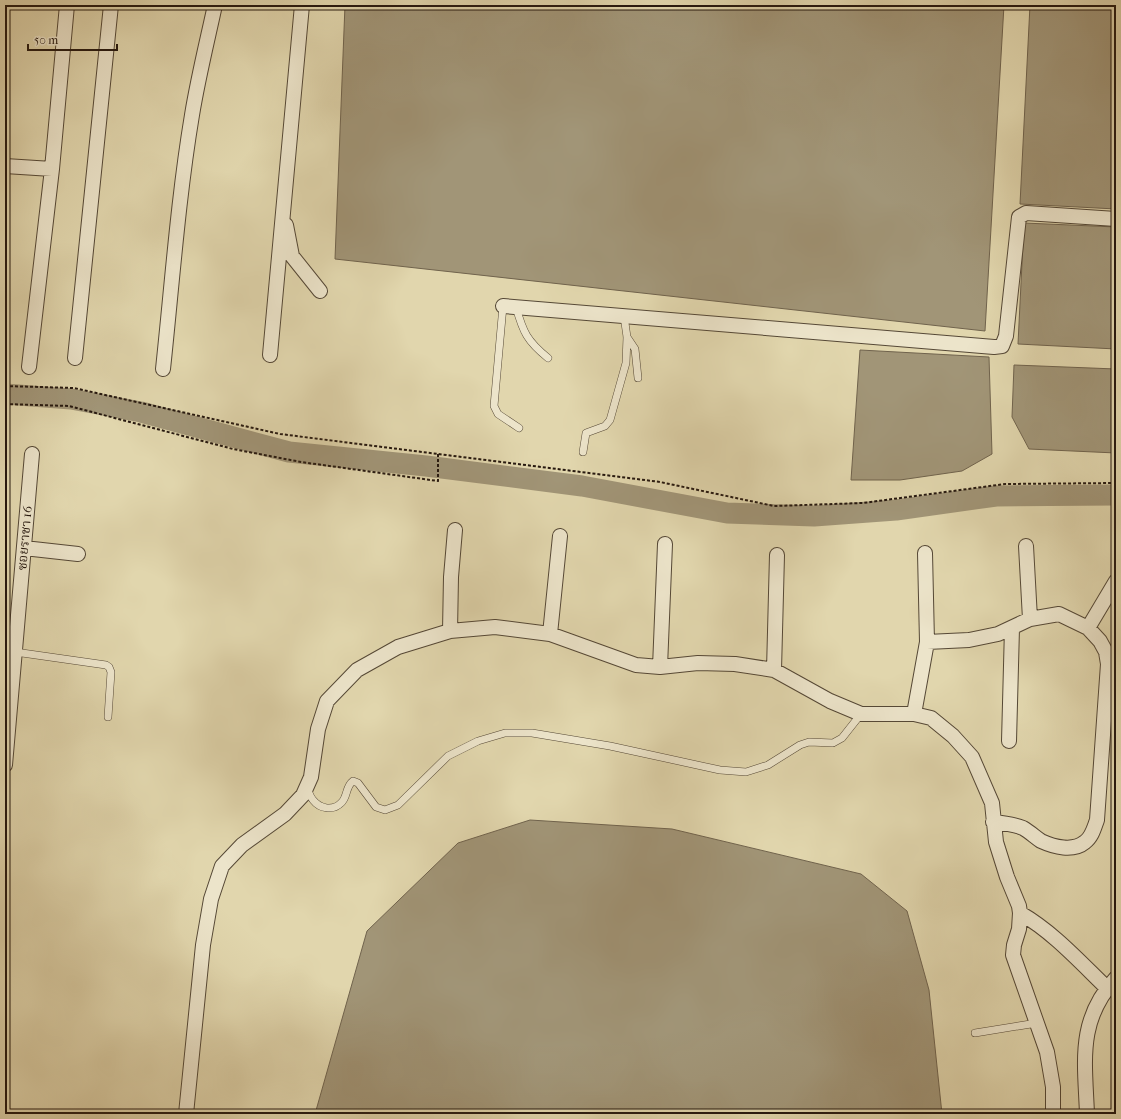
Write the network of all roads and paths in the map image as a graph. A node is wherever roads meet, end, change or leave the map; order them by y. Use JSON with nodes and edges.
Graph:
{"nodes":[{"id":1,"x":67,"y":5,"type":"edge"},
{"id":2,"x":111,"y":5,"type":"edge"},
{"id":3,"x":215,"y":5,"type":"edge"},
{"id":4,"x":302,"y":5,"type":"edge"},
{"id":5,"x":5,"y":166,"type":"edge"},
{"id":6,"x":52,"y":169,"type":"junction"},
{"id":7,"x":283,"y":208,"type":"junction"},
{"id":8,"x":1116,"y":219,"type":"edge"},
{"id":9,"x":320,"y":291,"type":"dead end"},
{"id":10,"x":509,"y":306,"type":"junction"},
{"id":11,"x":624,"y":316,"type":"junction"},
{"id":12,"x":627,"y":337,"type":"junction"},
{"id":13,"x":270,"y":355,"type":"dead end"},
{"id":14,"x":75,"y":358,"type":"dead end"},
{"id":15,"x":548,"y":358,"type":"dead end"},
{"id":16,"x":29,"y":367,"type":"dead end"},
{"id":17,"x":163,"y":369,"type":"dead end"},
{"id":18,"x":638,"y":378,"type":"dead end"},
{"id":19,"x":5,"y":386,"type":"edge"},
{"id":20,"x":5,"y":404,"type":"edge"},
{"id":21,"x":519,"y":428,"type":"dead end"},
{"id":22,"x":583,"y":452,"type":"dead end"},
{"id":23,"x":32,"y":454,"type":"dead end"},
{"id":24,"x":438,"y":454,"type":"junction"},
{"id":25,"x":1116,"y":484,"type":"edge"},
{"id":26,"x":454,"y":530,"type":"dead end"},
{"id":27,"x":560,"y":536,"type":"dead end"},
{"id":28,"x":665,"y":544,"type":"dead end"},
{"id":29,"x":1026,"y":546,"type":"dead end"},
{"id":30,"x":24,"y":548,"type":"junction"},
{"id":31,"x":925,"y":553,"type":"dead end"},
{"id":32,"x":78,"y":554,"type":"dead end"},
{"id":33,"x":777,"y":555,"type":"dead end"},
{"id":34,"x":1116,"y":580,"type":"edge"},
{"id":35,"x":1030,"y":618,"type":"junction"},
{"id":36,"x":1012,"y":628,"type":"junction"},
{"id":37,"x":1088,"y":628,"type":"junction"},
{"id":38,"x":450,"y":631,"type":"junction"},
{"id":39,"x":550,"y":634,"type":"junction"},
{"id":40,"x":927,"y":642,"type":"junction"},
{"id":41,"x":15,"y":652,"type":"junction"},
{"id":42,"x":660,"y":667,"type":"junction"},
{"id":43,"x":774,"y":670,"type":"junction"},
{"id":44,"x":861,"y":714,"type":"junction"},
{"id":45,"x":914,"y":714,"type":"junction"},
{"id":46,"x":108,"y":717,"type":"dead end"},
{"id":47,"x":1009,"y":741,"type":"dead end"},
{"id":48,"x":5,"y":765,"type":"edge"},
{"id":49,"x":307,"y":789,"type":"junction"},
{"id":50,"x":994,"y":822,"type":"junction"},
{"id":51,"x":1020,"y":914,"type":"junction"},
{"id":52,"x":1111,"y":983,"type":"edge"},
{"id":53,"x":1037,"y":1023,"type":"junction"},
{"id":54,"x":975,"y":1033,"type":"dead end"},
{"id":55,"x":186,"y":1114,"type":"edge"},
{"id":56,"x":1053,"y":1114,"type":"edge"},
{"id":57,"x":1087,"y":1114,"type":"edge"}],
"edges":[{"from":1,"to":6,"type":"street"},
{"from":2,"to":14,"type":"street"},
{"from":3,"to":17,"type":"street"},
{"from":4,"to":7,"type":"street"},
{"from":5,"to":6,"type":"street"},
{"from":6,"to":16,"type":"street"},
{"from":7,"to":9,"type":"street"},
{"from":7,"to":13,"type":"street"},
{"from":8,"to":11,"type":"street"},
{"from":10,"to":11,"type":"street"},
{"from":10,"to":15,"type":"lane"},
{"from":10,"to":21,"type":"lane"},
{"from":11,"to":12,"type":"lane"},
{"from":12,"to":18,"type":"lane"},
{"from":12,"to":22,"type":"lane"},
{"from":19,"to":24,"type":"path"},
{"from":20,"to":24,"type":"path"},
{"from":23,"to":30,"type":"street","name":"ซอยราชา 16"},
{"from":24,"to":25,"type":"path"},
{"from":26,"to":38,"type":"street"},
{"from":27,"to":39,"type":"street"},
{"from":28,"to":42,"type":"street"},
{"from":29,"to":35,"type":"street"},
{"from":30,"to":32,"type":"street"},
{"from":30,"to":41,"type":"street","name":"ซอยราชา 16"},
{"from":31,"to":40,"type":"street"},
{"from":33,"to":43,"type":"street"},
{"from":34,"to":37,"type":"street"},
{"from":35,"to":36,"type":"street"},
{"from":35,"to":37,"type":"street"},
{"from":36,"to":40,"type":"street"},
{"from":36,"to":47,"type":"street"},
{"from":37,"to":50,"type":"street"},
{"from":38,"to":39,"type":"street"},
{"from":38,"to":49,"type":"street"},
{"from":39,"to":42,"type":"street"},
{"from":40,"to":45,"type":"street"},
{"from":41,"to":46,"type":"lane"},
{"from":41,"to":48,"type":"street","name":"ซอยราชา 16"},
{"from":42,"to":43,"type":"street"},
{"from":43,"to":44,"type":"street"},
{"from":44,"to":45,"type":"street"},
{"from":44,"to":49,"type":"lane"},
{"from":45,"to":50,"type":"street"},
{"from":49,"to":55,"type":"street"},
{"from":50,"to":51,"type":"street"},
{"from":51,"to":52,"type":"street"},
{"from":51,"to":53,"type":"street"},
{"from":52,"to":57,"type":"street"},
{"from":53,"to":54,"type":"lane"},
{"from":53,"to":56,"type":"street"}]}
